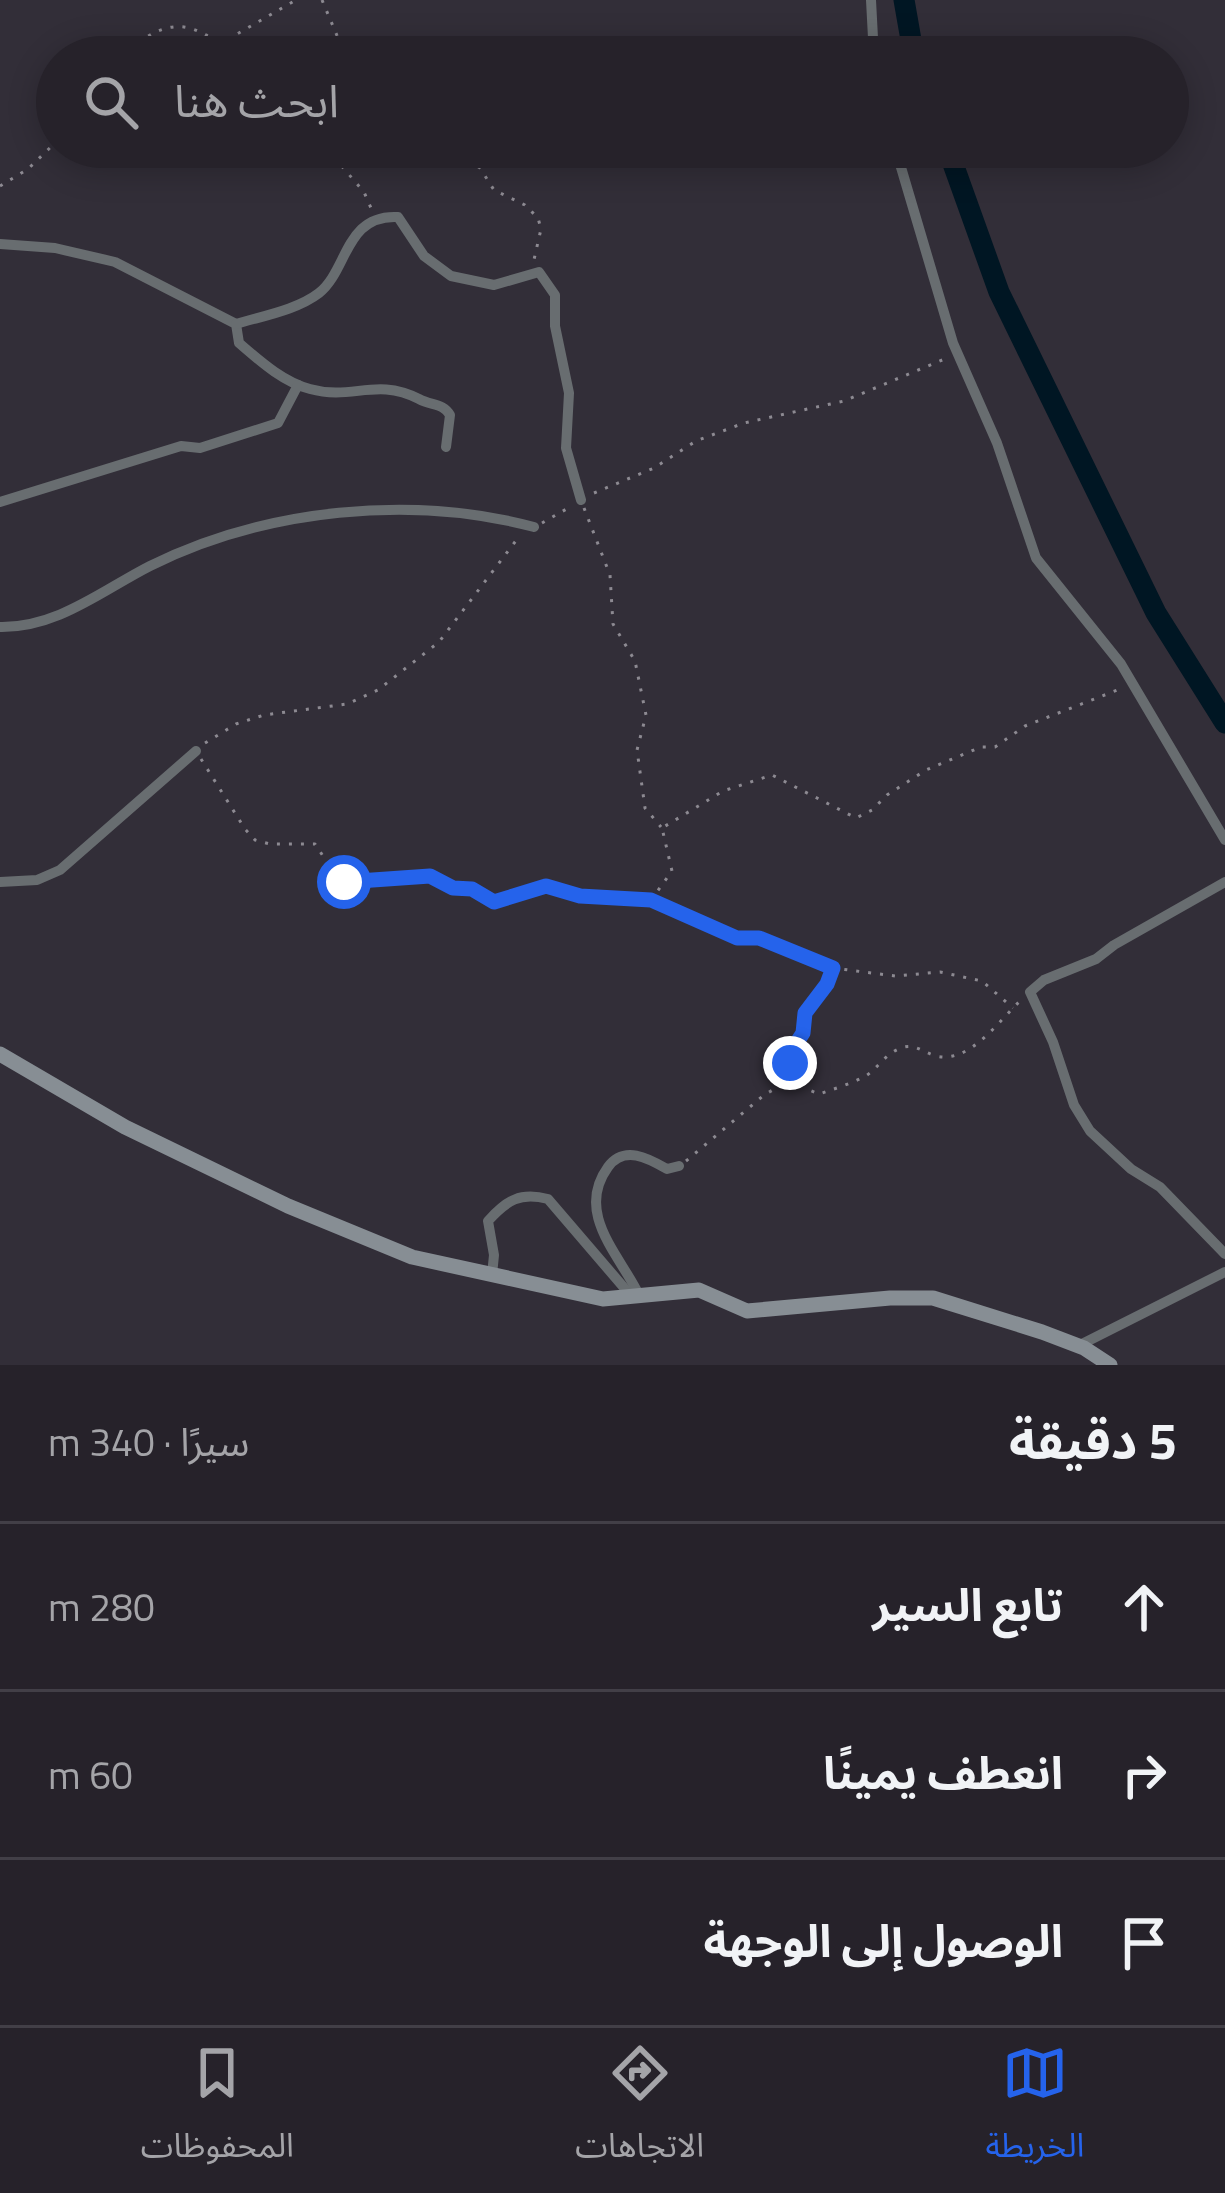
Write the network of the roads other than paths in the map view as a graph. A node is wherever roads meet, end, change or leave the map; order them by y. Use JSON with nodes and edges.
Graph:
{"nodes":[{"id":1,"x":871,"y":0,"type":"edge"},
{"id":2,"x":873,"y":36,"type":"edge"},
{"id":3,"x":901,"y":168,"type":"edge"},
{"id":4,"x":0,"y":244,"type":"edge"},
{"id":5,"x":236,"y":324,"type":"junction"},
{"id":6,"x":298,"y":385,"type":"junction"},
{"id":7,"x":446,"y":447,"type":"dead end"},
{"id":8,"x":581,"y":500,"type":"road end"},
{"id":9,"x":0,"y":502,"type":"edge"},
{"id":10,"x":534,"y":527,"type":"road end"},
{"id":11,"x":0,"y":627,"type":"edge"},
{"id":12,"x":196,"y":751,"type":"road end"},
{"id":13,"x":1225,"y":840,"type":"edge"},
{"id":14,"x":0,"y":882,"type":"edge"},
{"id":15,"x":1225,"y":882,"type":"edge"},
{"id":16,"x":0,"y":1054,"type":"edge"},
{"id":17,"x":679,"y":1166,"type":"road end"},
{"id":18,"x":1225,"y":1254,"type":"edge"},
{"id":19,"x":1225,"y":1272,"type":"edge"},
{"id":20,"x":492,"y":1275,"type":"junction"},
{"id":21,"x":636,"y":1298,"type":"junction"},
{"id":22,"x":1078,"y":1346,"type":"junction"},
{"id":23,"x":1110,"y":1365,"type":"edge"}],
"edges":[{"from":1,"to":2,"type":"street"},
{"from":3,"to":13,"type":"street"},
{"from":4,"to":5,"type":"street"},
{"from":5,"to":6,"type":"street"},
{"from":5,"to":8,"type":"street"},
{"from":6,"to":7,"type":"street"},
{"from":6,"to":9,"type":"street"},
{"from":10,"to":11,"type":"street"},
{"from":12,"to":14,"type":"street"},
{"from":15,"to":18,"type":"street"},
{"from":16,"to":20,"type":"street"},
{"from":17,"to":21,"type":"street"},
{"from":19,"to":22,"type":"street"},
{"from":20,"to":21,"type":"street"},
{"from":20,"to":21,"type":"street"},
{"from":21,"to":22,"type":"street"},
{"from":22,"to":23,"type":"street"}]}
